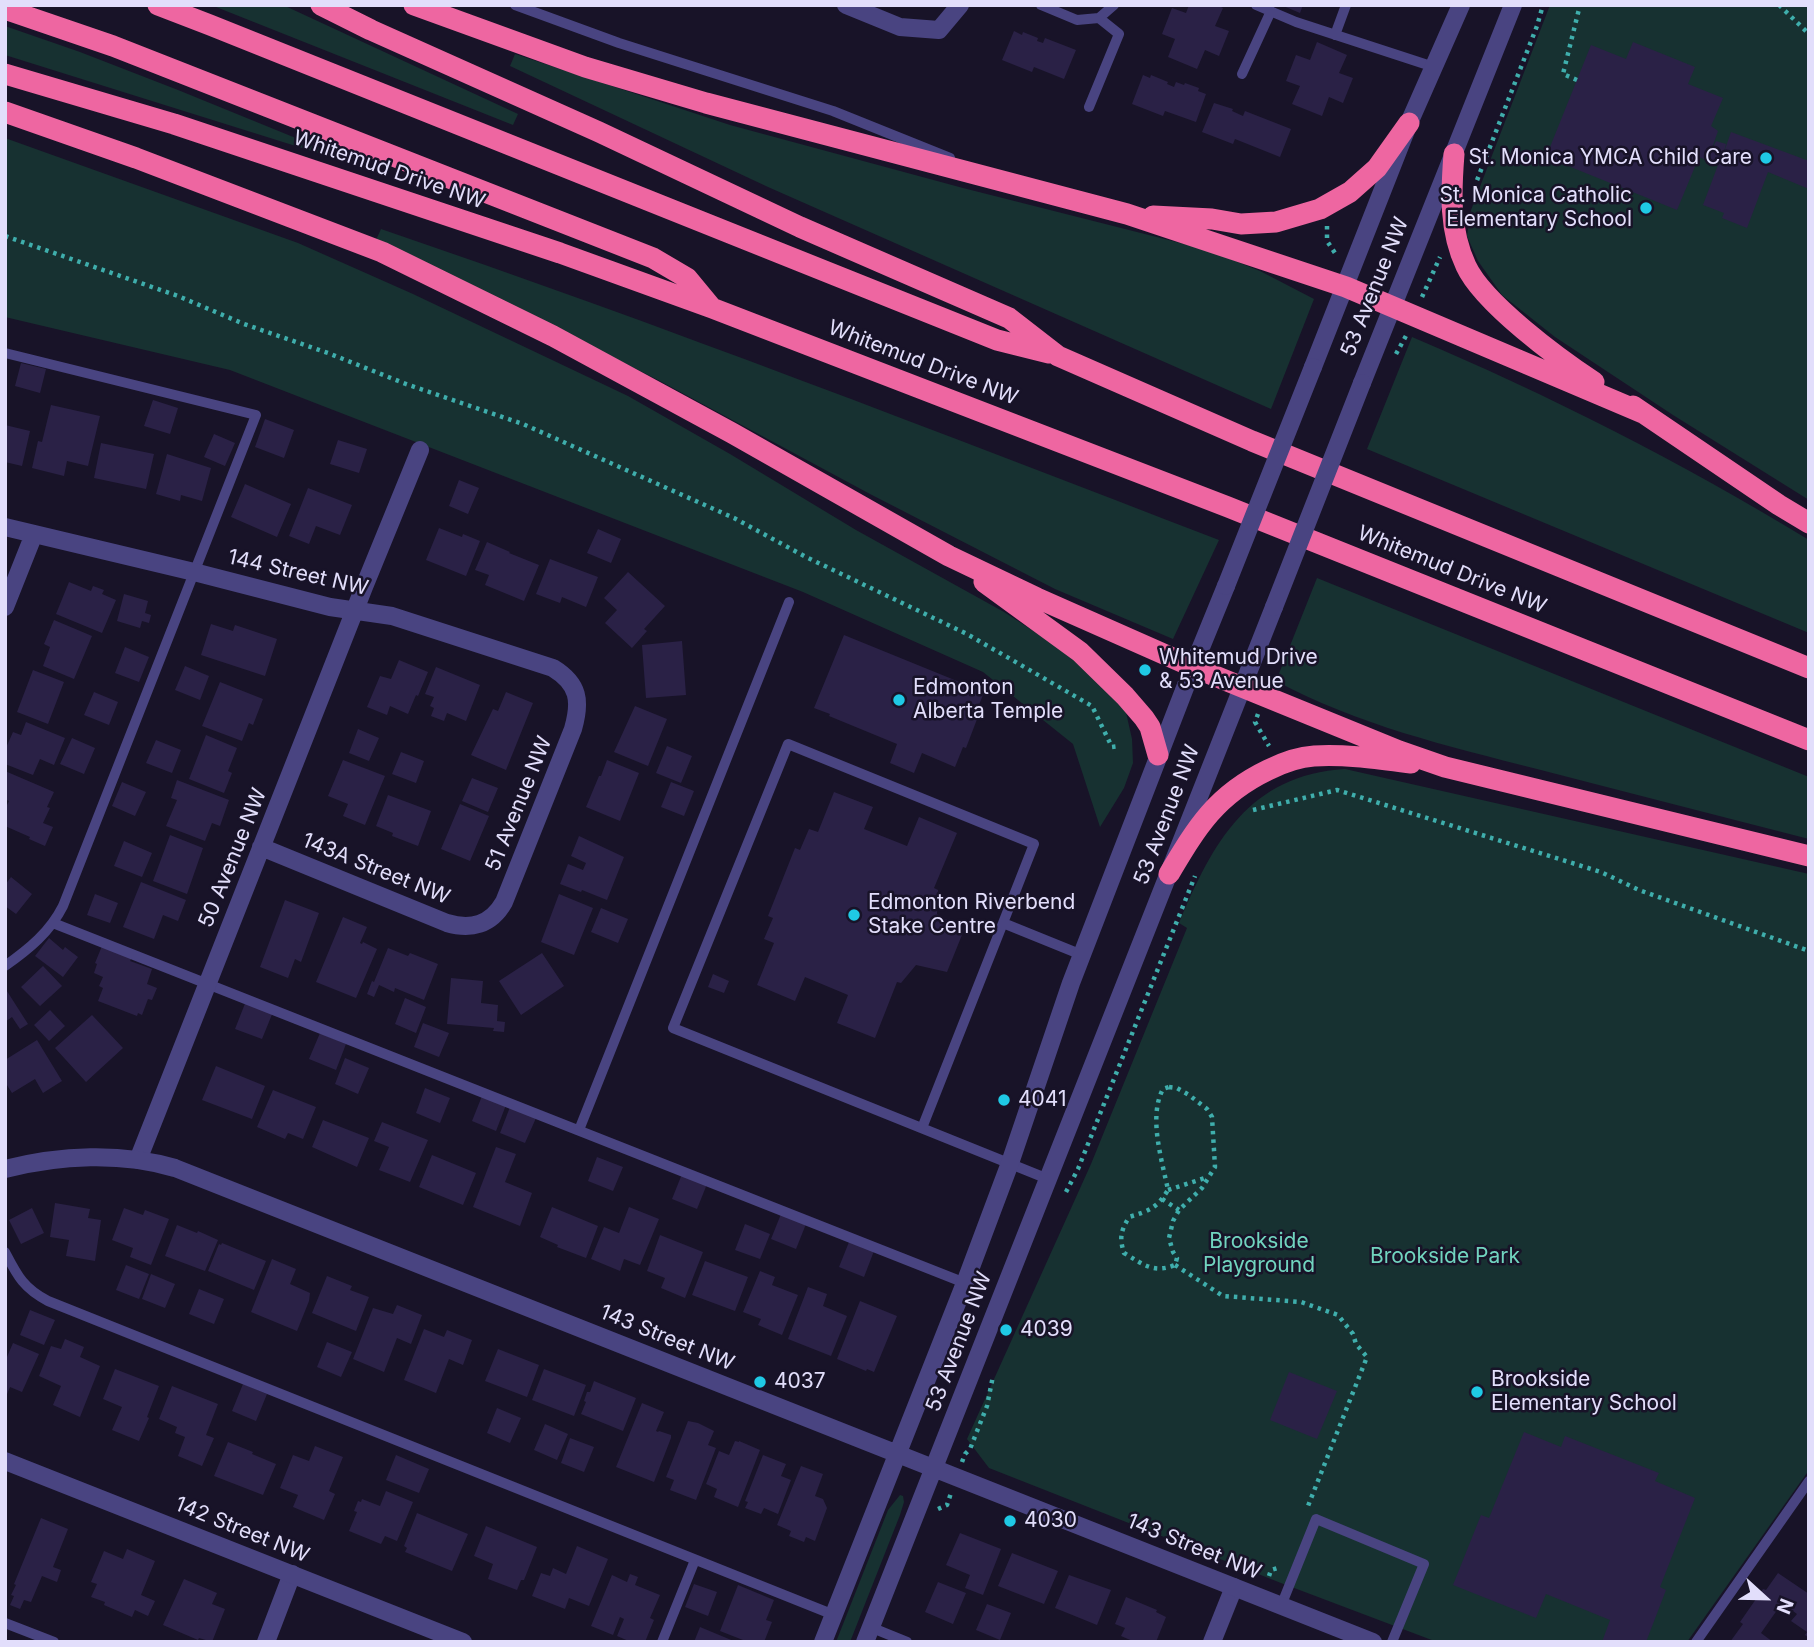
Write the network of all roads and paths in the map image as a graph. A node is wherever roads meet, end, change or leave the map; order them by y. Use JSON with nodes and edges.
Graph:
{"nodes":[{"id":1,"x":158,"y":5,"type":"edge"},
{"id":2,"x":321,"y":5,"type":"edge"},
{"id":3,"x":414,"y":5,"type":"edge"},
{"id":4,"x":516,"y":5,"type":"edge"},
{"id":5,"x":846,"y":5,"type":"edge"},
{"id":6,"x":960,"y":5,"type":"edge"},
{"id":7,"x":1041,"y":5,"type":"edge"},
{"id":8,"x":1114,"y":5,"type":"edge"},
{"id":9,"x":1256,"y":5,"type":"edge"},
{"id":10,"x":1346,"y":5,"type":"edge"},
{"id":11,"x":1461,"y":5,"type":"edge"},
{"id":12,"x":1513,"y":5,"type":"edge"},
{"id":13,"x":1543,"y":5,"type":"edge"},
{"id":14,"x":1580,"y":5,"type":"edge"},
{"id":15,"x":1779,"y":5,"type":"edge"},
{"id":16,"x":5,"y":9,"type":"edge"},
{"id":17,"x":1271,"y":11,"type":"junction"},
{"id":18,"x":1099,"y":18,"type":"junction"},
{"id":19,"x":1809,"y":34,"type":"edge"},
{"id":20,"x":1335,"y":35,"type":"junction"},
{"id":21,"x":1434,"y":67,"type":"junction"},
{"id":22,"x":5,"y":74,"type":"edge"},
{"id":23,"x":1242,"y":74,"type":"dead end"},
{"id":24,"x":1577,"y":80,"type":"dead end"},
{"id":25,"x":1089,"y":107,"type":"dead end"},
{"id":26,"x":5,"y":112,"type":"edge"},
{"id":27,"x":1409,"y":123,"type":"junction"},
{"id":28,"x":1454,"y":154,"type":"junction"},
{"id":29,"x":1479,"y":175,"type":"dead end"},
{"id":30,"x":1014,"y":184,"type":"junction"},
{"id":31,"x":1127,"y":214,"type":"junction"},
{"id":32,"x":1328,"y":225,"type":"dead end"},
{"id":33,"x":5,"y":236,"type":"edge"},
{"id":34,"x":1340,"y":260,"type":"dead end"},
{"id":35,"x":1346,"y":287,"type":"junction"},
{"id":36,"x":1392,"y":306,"type":"junction"},
{"id":37,"x":712,"y":309,"type":"junction"},
{"id":38,"x":5,"y":353,"type":"edge"},
{"id":39,"x":1058,"y":356,"type":"junction"},
{"id":40,"x":1643,"y":413,"type":"junction"},
{"id":41,"x":421,"y":450,"type":"dead end"},
{"id":42,"x":1809,"y":523,"type":"edge"},
{"id":43,"x":5,"y":527,"type":"edge"},
{"id":44,"x":34,"y":534,"type":"junction"},
{"id":45,"x":948,"y":556,"type":"junction"},
{"id":46,"x":194,"y":572,"type":"junction"},
{"id":47,"x":789,"y":602,"type":"dead end"},
{"id":48,"x":5,"y":607,"type":"edge"},
{"id":49,"x":355,"y":610,"type":"junction"},
{"id":50,"x":1193,"y":667,"type":"junction"},
{"id":51,"x":1809,"y":668,"type":"edge"},
{"id":52,"x":572,"y":684,"type":"joint"},
{"id":53,"x":1242,"y":687,"type":"junction"},
{"id":54,"x":1809,"y":740,"type":"edge"},
{"id":55,"x":1121,"y":746,"type":"dead end"},
{"id":56,"x":1158,"y":755,"type":"junction"},
{"id":57,"x":1445,"y":767,"type":"junction"},
{"id":58,"x":1245,"y":810,"type":"dead end"},
{"id":59,"x":261,"y":847,"type":"junction"},
{"id":60,"x":1809,"y":856,"type":"edge"},
{"id":61,"x":1200,"y":866,"type":"dead end"},
{"id":62,"x":1169,"y":874,"type":"junction"},
{"id":63,"x":53,"y":923,"type":"junction"},
{"id":64,"x":1003,"y":923,"type":"junction"},
{"id":65,"x":475,"y":926,"type":"joint"},
{"id":66,"x":1809,"y":951,"type":"edge"},
{"id":67,"x":1082,"y":955,"type":"junction"},
{"id":68,"x":5,"y":966,"type":"edge"},
{"id":69,"x":207,"y":985,"type":"junction"},
{"id":70,"x":922,"y":1128,"type":"junction"},
{"id":71,"x":579,"y":1130,"type":"junction"},
{"id":72,"x":138,"y":1160,"type":"junction"},
{"id":73,"x":1010,"y":1163,"type":"junction"},
{"id":74,"x":5,"y":1168,"type":"edge"},
{"id":75,"x":1208,"y":1177,"type":"junction"},
{"id":76,"x":1048,"y":1179,"type":"junction"},
{"id":77,"x":1168,"y":1190,"type":"junction"},
{"id":78,"x":1062,"y":1199,"type":"dead end"},
{"id":79,"x":1162,"y":1199,"type":"junction"},
{"id":80,"x":1179,"y":1210,"type":"junction"},
{"id":81,"x":5,"y":1252,"type":"edge"},
{"id":82,"x":1175,"y":1265,"type":"junction"},
{"id":83,"x":965,"y":1283,"type":"junction"},
{"id":84,"x":997,"y":1366,"type":"dead end"},
{"id":85,"x":965,"y":1454,"type":"dead end"},
{"id":86,"x":897,"y":1455,"type":"junction"},
{"id":87,"x":6,"y":1463,"type":"edge"},
{"id":88,"x":934,"y":1469,"type":"junction"},
{"id":89,"x":1809,"y":1481,"type":"edge"},
{"id":90,"x":1305,"y":1514,"type":"dead end"},
{"id":91,"x":695,"y":1560,"type":"junction"},
{"id":92,"x":1285,"y":1565,"type":"dead end"},
{"id":93,"x":292,"y":1574,"type":"junction"},
{"id":94,"x":1269,"y":1576,"type":"dead end"},
{"id":95,"x":1234,"y":1587,"type":"junction"},
{"id":96,"x":1281,"y":1606,"type":"junction"},
{"id":97,"x":834,"y":1615,"type":"junction"},
{"id":98,"x":5,"y":1623,"type":"edge"},
{"id":99,"x":868,"y":1634,"type":"edge"},
{"id":100,"x":54,"y":1642,"type":"edge"},
{"id":101,"x":266,"y":1642,"type":"edge"},
{"id":102,"x":463,"y":1642,"type":"edge"},
{"id":103,"x":662,"y":1642,"type":"edge"},
{"id":104,"x":823,"y":1642,"type":"edge"},
{"id":105,"x":907,"y":1642,"type":"edge"},
{"id":106,"x":1212,"y":1642,"type":"edge"},
{"id":107,"x":1373,"y":1642,"type":"edge"},
{"id":108,"x":1391,"y":1642,"type":"edge"},
{"id":109,"x":1696,"y":1642,"type":"edge"}],
"edges":[{"from":1,"to":39,"type":"highway"},
{"from":2,"to":39,"type":"highway","name":"Whitemud Drive NW"},
{"from":3,"to":30,"type":"highway"},
{"from":4,"to":30,"type":"lane"},
{"from":5,"to":6,"type":"street"},
{"from":7,"to":18,"type":"lane"},
{"from":8,"to":18,"type":"lane"},
{"from":9,"to":17,"type":"lane"},
{"from":10,"to":20,"type":"lane"},
{"from":11,"to":21,"type":"street","name":"53 Avenue NW"},
{"from":12,"to":28,"type":"street","name":"53 Avenue NW"},
{"from":13,"to":29,"type":"path"},
{"from":14,"to":24,"type":"path"},
{"from":15,"to":19,"type":"path"},
{"from":16,"to":37,"type":"highway"},
{"from":17,"to":20,"type":"lane"},
{"from":17,"to":23,"type":"lane"},
{"from":18,"to":25,"type":"lane"},
{"from":20,"to":21,"type":"lane"},
{"from":21,"to":27,"type":"street","name":"53 Avenue NW"},
{"from":22,"to":37,"type":"highway","name":"Whitemud Drive NW"},
{"from":26,"to":45,"type":"highway"},
{"from":27,"to":31,"type":"highway"},
{"from":27,"to":35,"type":"street","name":"53 Avenue NW"},
{"from":28,"to":36,"type":"street","name":"53 Avenue NW"},
{"from":28,"to":40,"type":"highway"},
{"from":30,"to":31,"type":"highway"},
{"from":31,"to":35,"type":"highway"},
{"from":32,"to":34,"type":"path"},
{"from":33,"to":55,"type":"path"},
{"from":35,"to":36,"type":"highway"},
{"from":35,"to":50,"type":"street","name":"53 Avenue NW","bridge":true},
{"from":36,"to":40,"type":"highway"},
{"from":36,"to":53,"type":"street","name":"53 Avenue NW","bridge":true},
{"from":37,"to":54,"type":"highway","name":"Whitemud Drive NW"},
{"from":38,"to":46,"type":"lane"},
{"from":39,"to":51,"type":"highway","name":"Whitemud Drive NW"},
{"from":40,"to":42,"type":"highway"},
{"from":41,"to":49,"type":"street","name":"50 Avenue NW"},
{"from":43,"to":44,"type":"street","name":"144 Street NW"},
{"from":44,"to":46,"type":"street","name":"144 Street NW"},
{"from":44,"to":48,"type":"street"},
{"from":45,"to":50,"type":"highway"},
{"from":45,"to":56,"type":"highway"},
{"from":46,"to":49,"type":"street","name":"144 Street NW"},
{"from":46,"to":63,"type":"lane"},
{"from":47,"to":71,"type":"lane"},
{"from":49,"to":52,"type":"street","name":"144 Street NW"},
{"from":49,"to":59,"type":"street","name":"50 Avenue NW"},
{"from":50,"to":53,"type":"highway"},
{"from":50,"to":56,"type":"street","name":"53 Avenue NW"},
{"from":52,"to":65,"type":"street","name":"51 Avenue NW"},
{"from":53,"to":57,"type":"highway"},
{"from":53,"to":62,"type":"street","name":"53 Avenue NW"},
{"from":56,"to":67,"type":"street","name":"53 Avenue NW"},
{"from":57,"to":60,"type":"highway"},
{"from":57,"to":62,"type":"highway"},
{"from":58,"to":66,"type":"path"},
{"from":59,"to":65,"type":"street","name":"143A Street NW"},
{"from":59,"to":69,"type":"street","name":"50 Avenue NW"},
{"from":61,"to":78,"type":"path"},
{"from":62,"to":76,"type":"street","name":"53 Avenue NW"},
{"from":63,"to":68,"type":"lane"},
{"from":63,"to":69,"type":"lane"},
{"from":64,"to":67,"type":"lane"},
{"from":64,"to":70,"type":"lane"},
{"from":64,"to":70,"type":"lane"},
{"from":67,"to":73,"type":"street","name":"53 Avenue NW"},
{"from":69,"to":71,"type":"lane"},
{"from":69,"to":72,"type":"street","name":"50 Avenue NW"},
{"from":70,"to":73,"type":"lane"},
{"from":71,"to":83,"type":"lane"},
{"from":72,"to":74,"type":"street"},
{"from":72,"to":86,"type":"street","name":"143 Street NW"},
{"from":73,"to":76,"type":"lane"},
{"from":73,"to":83,"type":"street","name":"53 Avenue NW"},
{"from":75,"to":77,"type":"path"},
{"from":75,"to":77,"type":"path"},
{"from":75,"to":80,"type":"path"},
{"from":76,"to":88,"type":"street","name":"53 Avenue NW"},
{"from":77,"to":79,"type":"path"},
{"from":79,"to":80,"type":"path"},
{"from":79,"to":82,"type":"path"},
{"from":80,"to":82,"type":"path"},
{"from":81,"to":91,"type":"lane"},
{"from":82,"to":90,"type":"path"},
{"from":83,"to":86,"type":"street","name":"53 Avenue NW"},
{"from":84,"to":85,"type":"path"},
{"from":86,"to":88,"type":"street","name":"143 Street NW"},
{"from":86,"to":97,"type":"street","name":"53 Avenue NW"},
{"from":87,"to":93,"type":"street","name":"142 Street NW"},
{"from":88,"to":95,"type":"street","name":"143 Street NW"},
{"from":88,"to":99,"type":"street","name":"53 Avenue NW"},
{"from":89,"to":109,"type":"lane"},
{"from":91,"to":97,"type":"lane"},
{"from":91,"to":103,"type":"lane"},
{"from":92,"to":94,"type":"path"},
{"from":93,"to":101,"type":"street"},
{"from":93,"to":102,"type":"street","name":"142 Street NW"},
{"from":95,"to":96,"type":"street","name":"143 Street NW"},
{"from":95,"to":106,"type":"street"},
{"from":96,"to":107,"type":"street","name":"143 Street NW"},
{"from":96,"to":108,"type":"lane"},
{"from":97,"to":104,"type":"street","name":"53 Avenue NW"},
{"from":98,"to":100,"type":"lane"},
{"from":99,"to":105,"type":"lane"}]}
